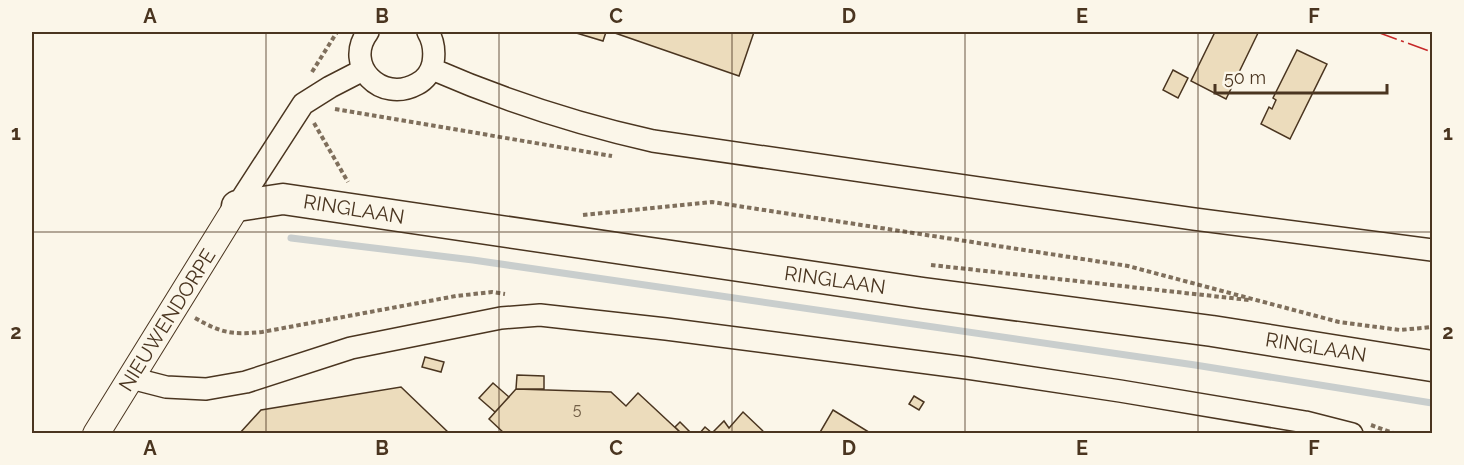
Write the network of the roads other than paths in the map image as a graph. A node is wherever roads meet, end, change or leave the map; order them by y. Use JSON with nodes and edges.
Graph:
{"nodes":[{"id":1,"x":368,"y":32,"type":"edge"},
{"id":2,"x":428,"y":32,"type":"edge"},
{"id":3,"x":432,"y":69,"type":"junction"},
{"id":4,"x":363,"y":70,"type":"junction"},
{"id":5,"x":237,"y":206,"type":"junction"},
{"id":6,"x":1432,"y":250,"type":"edge"},
{"id":7,"x":1432,"y":366,"type":"edge"},
{"id":8,"x":131,"y":378,"type":"junction"},
{"id":9,"x":96,"y":434,"type":"edge"},
{"id":10,"x":1352,"y":434,"type":"edge"}],
"edges":[{"from":1,"to":4,"type":"street"},
{"from":2,"to":3,"type":"street"},
{"from":3,"to":4,"type":"street"},
{"from":3,"to":6,"type":"street"},
{"from":4,"to":5,"type":"street"},
{"from":5,"to":7,"type":"main road","name":"RINGLAAN"},
{"from":5,"to":8,"type":"street","name":"NIEUWENDORPE"},
{"from":8,"to":9,"type":"street","name":"NIEUWENDORPE"},
{"from":8,"to":10,"type":"street"}]}
